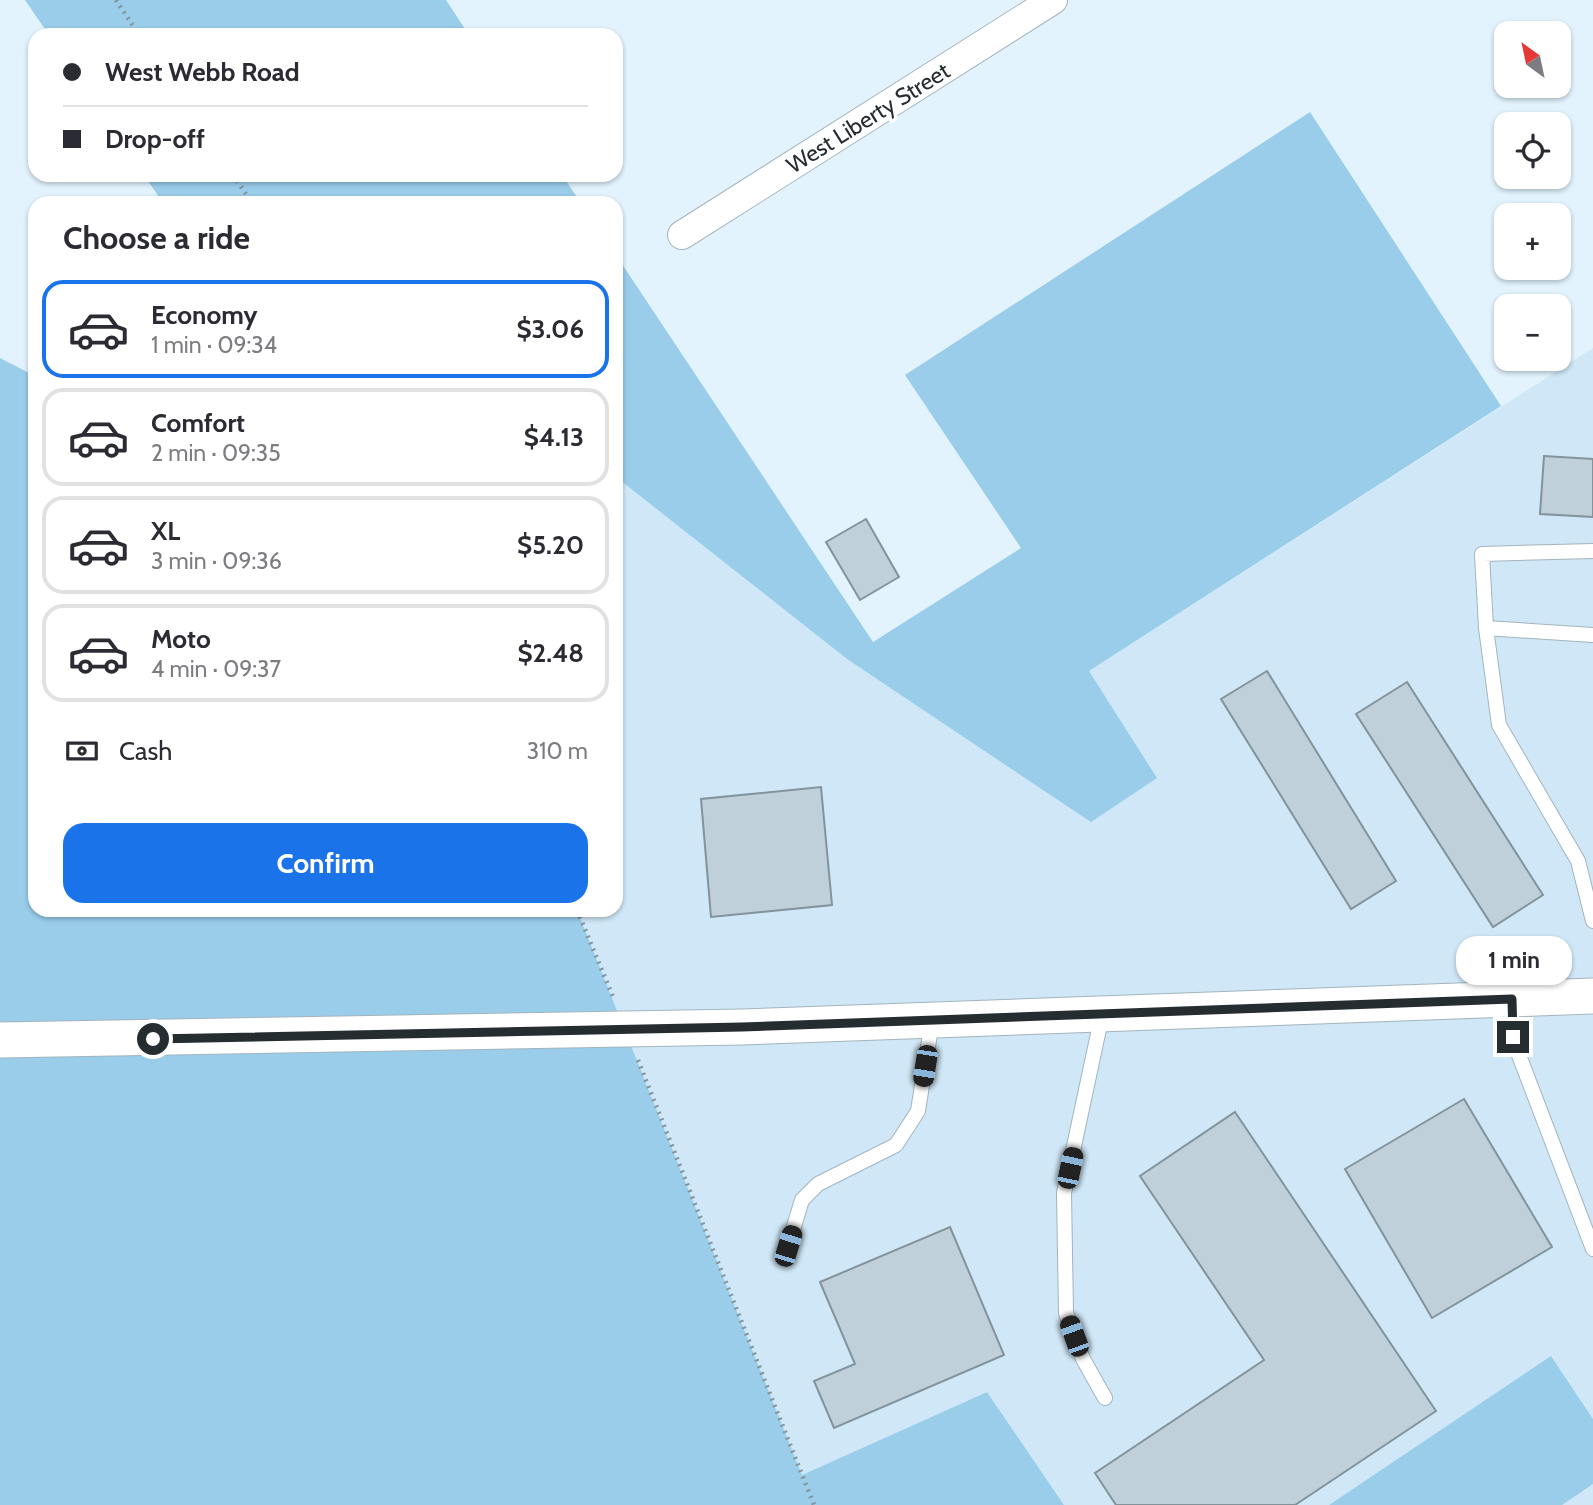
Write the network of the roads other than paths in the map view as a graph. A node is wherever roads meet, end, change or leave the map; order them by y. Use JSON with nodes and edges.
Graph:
{"nodes":[{"id":1,"x":1053,"y":0,"type":"edge"},
{"id":2,"x":682,"y":235,"type":"dead end"},
{"id":3,"x":1593,"y":551,"type":"edge"},
{"id":4,"x":1486,"y":628,"type":"junction"},
{"id":5,"x":1593,"y":635,"type":"edge"},
{"id":6,"x":1593,"y":922,"type":"edge"},
{"id":7,"x":1593,"y":996,"type":"edge"},
{"id":8,"x":1512,"y":999,"type":"junction"},
{"id":9,"x":1103,"y":1014,"type":"junction"},
{"id":10,"x":933,"y":1020,"type":"junction"},
{"id":11,"x":0,"y":1040,"type":"edge"},
{"id":12,"x":788,"y":1246,"type":"dead end"},
{"id":13,"x":1593,"y":1249,"type":"edge"},
{"id":14,"x":1105,"y":1398,"type":"dead end"}],
"edges":[{"from":1,"to":2,"type":"street","name":"West Liberty Street"},
{"from":3,"to":4,"type":"lane"},
{"from":4,"to":5,"type":"lane"},
{"from":4,"to":6,"type":"lane"},
{"from":7,"to":8,"type":"street"},
{"from":8,"to":9,"type":"street"},
{"from":8,"to":13,"type":"lane"},
{"from":9,"to":10,"type":"street"},
{"from":9,"to":14,"type":"lane"},
{"from":10,"to":11,"type":"street"},
{"from":10,"to":12,"type":"lane"}]}
